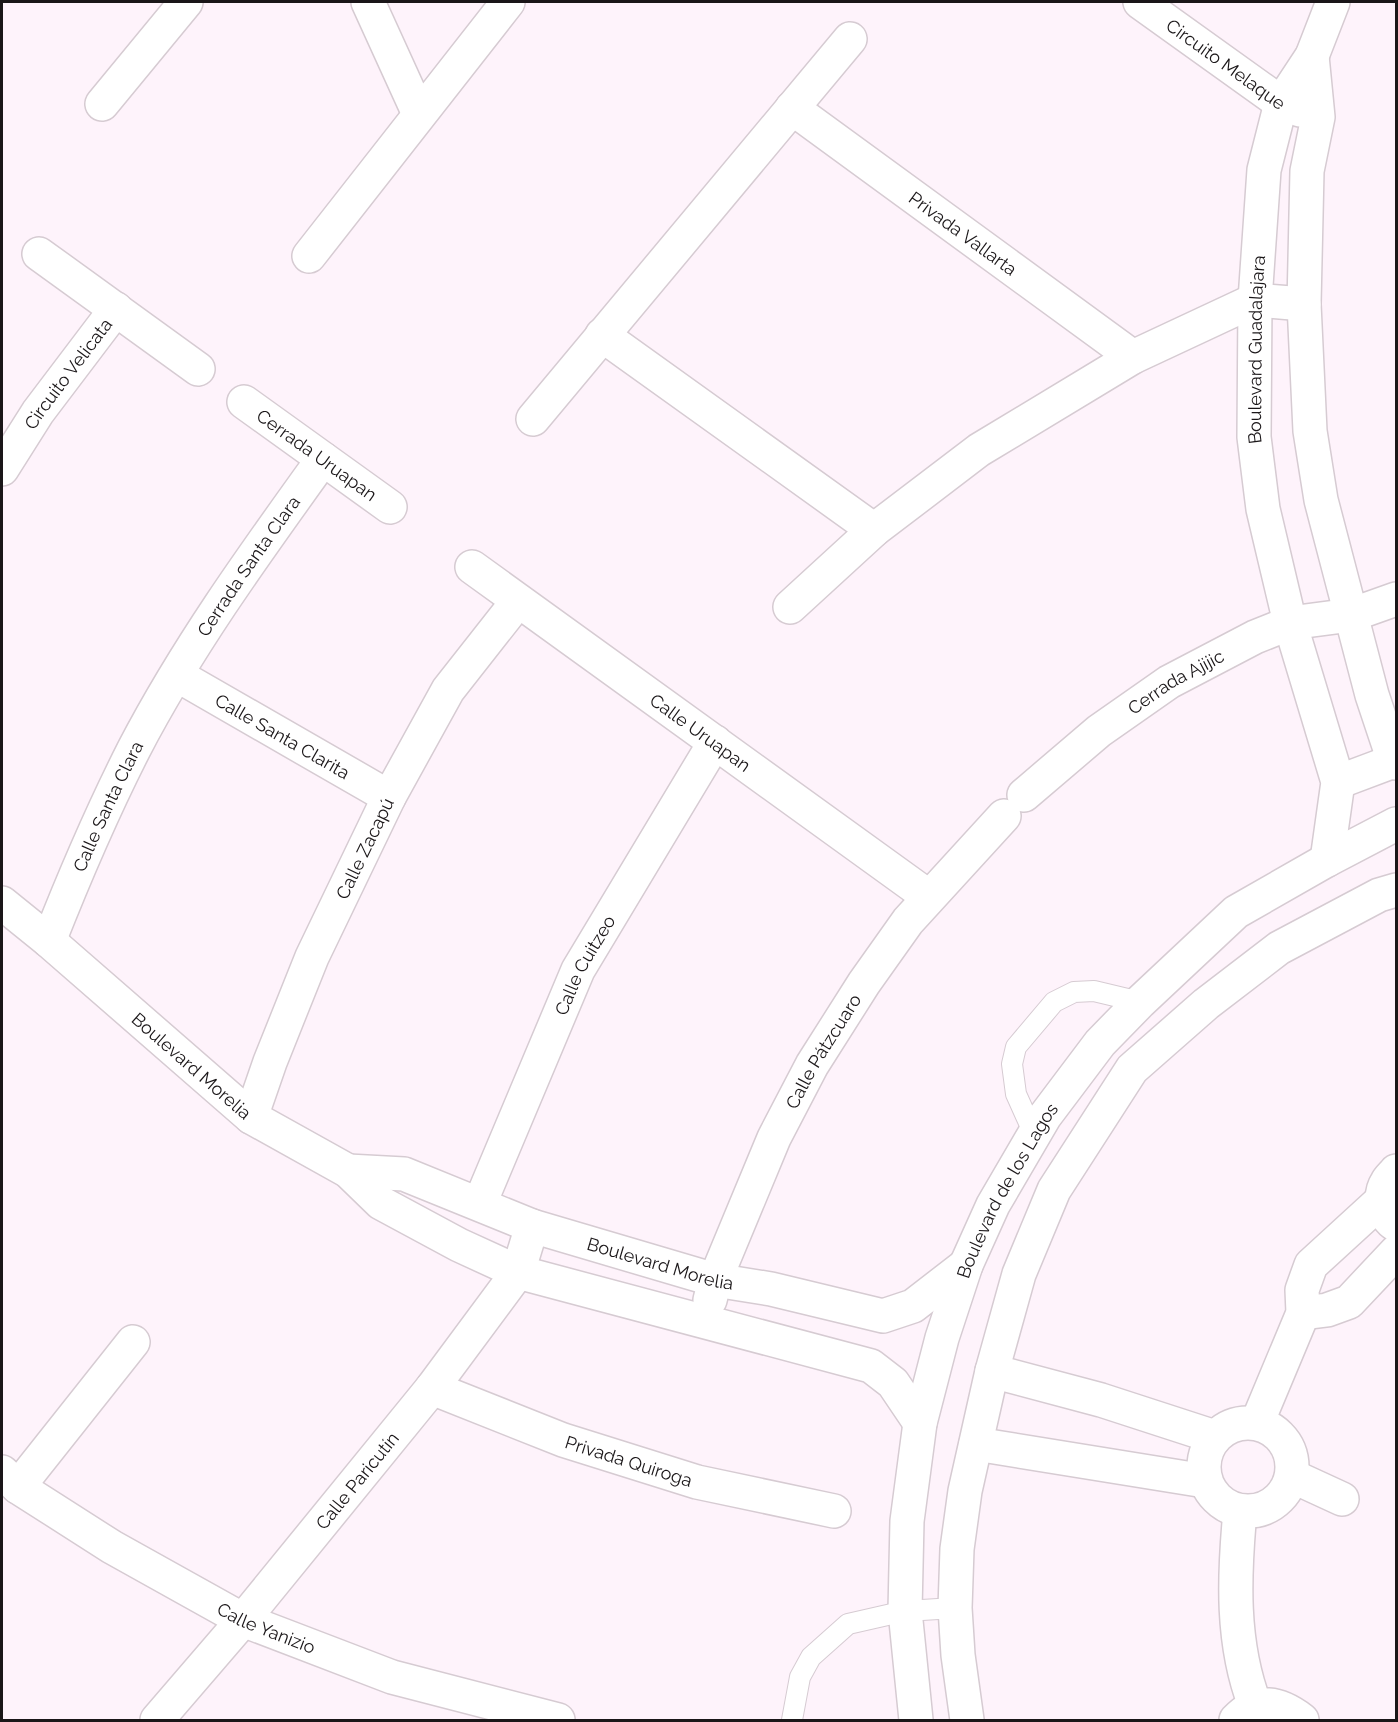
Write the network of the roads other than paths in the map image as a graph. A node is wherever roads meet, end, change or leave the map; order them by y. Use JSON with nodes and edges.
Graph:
{"nodes":[{"id":1,"x":186,"y":2,"type":"edge"},
{"id":2,"x":368,"y":2,"type":"edge"},
{"id":3,"x":507,"y":2,"type":"edge"},
{"id":4,"x":1140,"y":2,"type":"edge"},
{"id":5,"x":1333,"y":2,"type":"edge"},
{"id":6,"x":850,"y":39,"type":"dead end"},
{"id":7,"x":1312,"y":56,"type":"junction"},
{"id":8,"x":1281,"y":103,"type":"junction"},
{"id":9,"x":102,"y":104,"type":"dead end"},
{"id":10,"x":792,"y":108,"type":"junction"},
{"id":11,"x":419,"y":114,"type":"junction"},
{"id":12,"x":1318,"y":117,"type":"junction"},
{"id":13,"x":39,"y":254,"type":"dead end"},
{"id":14,"x":309,"y":256,"type":"dead end"},
{"id":15,"x":1255,"y":300,"type":"junction"},
{"id":16,"x":1304,"y":304,"type":"junction"},
{"id":17,"x":116,"y":309,"type":"junction"},
{"id":18,"x":602,"y":335,"type":"junction"},
{"id":19,"x":1133,"y":357,"type":"junction"},
{"id":20,"x":198,"y":369,"type":"dead end"},
{"id":21,"x":244,"y":402,"type":"dead end"},
{"id":22,"x":533,"y":419,"type":"dead end"},
{"id":23,"x":323,"y":459,"type":"junction"},
{"id":24,"x":2,"y":469,"type":"edge"},
{"id":25,"x":390,"y":507,"type":"dead end"},
{"id":26,"x":874,"y":530,"type":"junction"},
{"id":27,"x":472,"y":567,"type":"dead end"},
{"id":28,"x":1396,"y":599,"type":"edge"},
{"id":29,"x":518,"y":601,"type":"junction"},
{"id":30,"x":790,"y":607,"type":"dead end"},
{"id":31,"x":1351,"y":615,"type":"junction"},
{"id":32,"x":1290,"y":623,"type":"junction"},
{"id":33,"x":177,"y":675,"type":"junction"},
{"id":34,"x":715,"y":742,"type":"junction"},
{"id":35,"x":1395,"y":762,"type":"edge"},
{"id":36,"x":1338,"y":782,"type":"junction"},
{"id":37,"x":389,"y":796,"type":"junction"},
{"id":38,"x":1014,"y":805,"type":"joint"},
{"id":39,"x":1396,"y":824,"type":"edge"},
{"id":40,"x":1327,"y":860,"type":"junction"},
{"id":41,"x":1396,"y":891,"type":"edge"},
{"id":42,"x":929,"y":897,"type":"junction"},
{"id":43,"x":2,"y":903,"type":"edge"},
{"id":44,"x":49,"y":941,"type":"junction"},
{"id":45,"x":1140,"y":1002,"type":"junction"},
{"id":46,"x":1100,"y":1043,"type":"junction"},
{"id":47,"x":1132,"y":1069,"type":"junction"},
{"id":48,"x":251,"y":1116,"type":"junction"},
{"id":49,"x":1034,"y":1134,"type":"junction"},
{"id":50,"x":348,"y":1171,"type":"junction"},
{"id":51,"x":1396,"y":1171,"type":"edge"},
{"id":52,"x":480,"y":1203,"type":"junction"},
{"id":53,"x":1389,"y":1213,"type":"edge"},
{"id":54,"x":532,"y":1226,"type":"junction"},
{"id":55,"x":1396,"y":1252,"type":"edge"},
{"id":56,"x":966,"y":1265,"type":"junction"},
{"id":57,"x":518,"y":1272,"type":"junction"},
{"id":58,"x":716,"y":1280,"type":"junction"},
{"id":59,"x":1303,"y":1313,"type":"junction"},
{"id":60,"x":883,"y":1316,"type":"junction"},
{"id":61,"x":704,"y":1322,"type":"junction"},
{"id":62,"x":133,"y":1342,"type":"dead end"},
{"id":63,"x":871,"y":1366,"type":"junction"},
{"id":64,"x":992,"y":1371,"type":"junction"},
{"id":65,"x":432,"y":1388,"type":"junction"},
{"id":66,"x":920,"y":1423,"type":"junction"},
{"id":67,"x":1257,"y":1423,"type":"junction"},
{"id":68,"x":1215,"y":1437,"type":"junction"},
{"id":69,"x":976,"y":1444,"type":"junction"},
{"id":70,"x":1292,"y":1476,"type":"junction"},
{"id":71,"x":10,"y":1479,"type":"edge"},
{"id":72,"x":1205,"y":1481,"type":"junction"},
{"id":73,"x":1342,"y":1499,"type":"dead end"},
{"id":74,"x":834,"y":1511,"type":"dead end"},
{"id":75,"x":1240,"y":1511,"type":"junction"},
{"id":76,"x":955,"y":1608,"type":"junction"},
{"id":77,"x":905,"y":1611,"type":"junction"},
{"id":78,"x":243,"y":1620,"type":"junction"},
{"id":79,"x":1246,"y":1713,"type":"edge"},
{"id":80,"x":519,"y":1716,"type":"edge"},
{"id":81,"x":157,"y":1720,"type":"edge"},
{"id":82,"x":558,"y":1720,"type":"edge"},
{"id":83,"x":792,"y":1720,"type":"edge"},
{"id":84,"x":916,"y":1720,"type":"edge"},
{"id":85,"x":967,"y":1720,"type":"edge"},
{"id":86,"x":1302,"y":1720,"type":"edge"}],
"edges":[{"from":1,"to":9,"type":"street"},
{"from":2,"to":11,"type":"street"},
{"from":3,"to":11,"type":"street"},
{"from":4,"to":8,"type":"street","name":"Circuito Melaque"},
{"from":5,"to":7,"type":"street","name":"Boulevard Guadalajara"},
{"from":6,"to":10,"type":"street"},
{"from":7,"to":8,"type":"street","name":"Boulevard Guadalajara"},
{"from":7,"to":12,"type":"street","name":"Boulevard Guadalajara"},
{"from":8,"to":12,"type":"street","name":"Circuito Melaque"},
{"from":8,"to":15,"type":"street","name":"Boulevard Guadalajara"},
{"from":10,"to":18,"type":"street"},
{"from":10,"to":19,"type":"street","name":"Privada Vallarta"},
{"from":11,"to":14,"type":"street"},
{"from":12,"to":16,"type":"street","name":"Boulevard Guadalajara"},
{"from":13,"to":17,"type":"street"},
{"from":15,"to":16,"type":"street"},
{"from":15,"to":19,"type":"street"},
{"from":15,"to":32,"type":"street","name":"Boulevard Guadalajara"},
{"from":16,"to":31,"type":"street","name":"Boulevard Guadalajara"},
{"from":17,"to":20,"type":"street"},
{"from":17,"to":24,"type":"street","name":"Circuito Velicata"},
{"from":18,"to":22,"type":"street"},
{"from":18,"to":26,"type":"street"},
{"from":19,"to":26,"type":"street"},
{"from":21,"to":23,"type":"street","name":"Cerrada Uruapan"},
{"from":23,"to":25,"type":"street","name":"Cerrada Uruapan"},
{"from":23,"to":33,"type":"street","name":"Cerrada Santa Clara"},
{"from":26,"to":30,"type":"street"},
{"from":27,"to":29,"type":"street","name":"Calle Uruapan"},
{"from":28,"to":31,"type":"street","name":"Cerrada Ajijic"},
{"from":29,"to":34,"type":"street","name":"Calle Uruapan"},
{"from":29,"to":37,"type":"street","name":"Calle Zacapú"},
{"from":31,"to":32,"type":"street","name":"Cerrada Ajijic"},
{"from":31,"to":35,"type":"street","name":"Boulevard Guadalajara"},
{"from":32,"to":36,"type":"street","name":"Boulevard Guadalajara"},
{"from":32,"to":38,"type":"street","name":"Cerrada Ajijic"},
{"from":33,"to":37,"type":"street","name":"Calle Santa Clarita"},
{"from":33,"to":44,"type":"street","name":"Calle Santa Clara"},
{"from":34,"to":42,"type":"street","name":"Calle Uruapan"},
{"from":34,"to":52,"type":"street","name":"Calle Cuitzeo"},
{"from":35,"to":36,"type":"street"},
{"from":36,"to":40,"type":"street","name":"Boulevard Guadalajara"},
{"from":37,"to":48,"type":"street","name":"Calle Zacapú"},
{"from":38,"to":42,"type":"street","name":"Calle Pátzcuaro"},
{"from":39,"to":40,"type":"street","name":"Boulevard de los Lagos"},
{"from":40,"to":45,"type":"street","name":"Boulevard de los Lagos"},
{"from":41,"to":47,"type":"street"},
{"from":42,"to":58,"type":"street","name":"Calle Pátzcuaro"},
{"from":43,"to":44,"type":"street","name":"Boulevard Morelia"},
{"from":44,"to":48,"type":"street","name":"Boulevard Morelia"},
{"from":45,"to":46,"type":"street","name":"Boulevard de los Lagos"},
{"from":45,"to":49,"type":"lane"},
{"from":46,"to":47,"type":"street"},
{"from":46,"to":49,"type":"street","name":"Boulevard de los Lagos"},
{"from":47,"to":64,"type":"street"},
{"from":48,"to":50,"type":"street","name":"Boulevard Morelia"},
{"from":49,"to":56,"type":"street","name":"Boulevard de los Lagos"},
{"from":50,"to":52,"type":"street","name":"Boulevard Morelia"},
{"from":50,"to":57,"type":"street","name":"Boulevard Morelia"},
{"from":51,"to":53,"type":"street"},
{"from":52,"to":54,"type":"street","name":"Boulevard Morelia"},
{"from":53,"to":59,"type":"street"},
{"from":54,"to":57,"type":"street","name":"Calle Paricutín"},
{"from":54,"to":58,"type":"street","name":"Boulevard Morelia"},
{"from":55,"to":59,"type":"street"},
{"from":56,"to":60,"type":"street"},
{"from":56,"to":66,"type":"street","name":"Boulevard de los Lagos"},
{"from":57,"to":61,"type":"street","name":"Boulevard Morelia"},
{"from":57,"to":65,"type":"street","name":"Calle Paricutín"},
{"from":58,"to":60,"type":"street","name":"Boulevard Morelia"},
{"from":58,"to":61,"type":"street","name":"Calle Pátzcuaro"},
{"from":59,"to":67,"type":"street"},
{"from":60,"to":63,"type":"street"},
{"from":61,"to":63,"type":"street","name":"Boulevard Morelia"},
{"from":62,"to":71,"type":"street"},
{"from":63,"to":66,"type":"street","name":"Boulevard Morelia"},
{"from":64,"to":68,"type":"street"},
{"from":64,"to":69,"type":"street"},
{"from":65,"to":74,"type":"street","name":"Privada Quiroga"},
{"from":65,"to":78,"type":"street","name":"Calle Paricutín"},
{"from":66,"to":77,"type":"street","name":"Boulevard de los Lagos"},
{"from":67,"to":68,"type":"street"},
{"from":67,"to":70,"type":"street"},
{"from":68,"to":72,"type":"street"},
{"from":69,"to":72,"type":"street"},
{"from":69,"to":76,"type":"street"},
{"from":70,"to":73,"type":"street"},
{"from":70,"to":75,"type":"street"},
{"from":71,"to":78,"type":"street","name":"Calle Yanizio"},
{"from":72,"to":75,"type":"street"},
{"from":75,"to":79,"type":"street"},
{"from":76,"to":77,"type":"lane"},
{"from":76,"to":85,"type":"street"},
{"from":77,"to":83,"type":"lane"},
{"from":77,"to":84,"type":"street","name":"Boulevard de los Lagos"},
{"from":78,"to":80,"type":"street","name":"Calle Yanizio"},
{"from":78,"to":81,"type":"street","name":"Calle Paricutín"},
{"from":79,"to":86,"type":"street"},
{"from":80,"to":82,"type":"street","name":"Calle Yanizio"}]}
